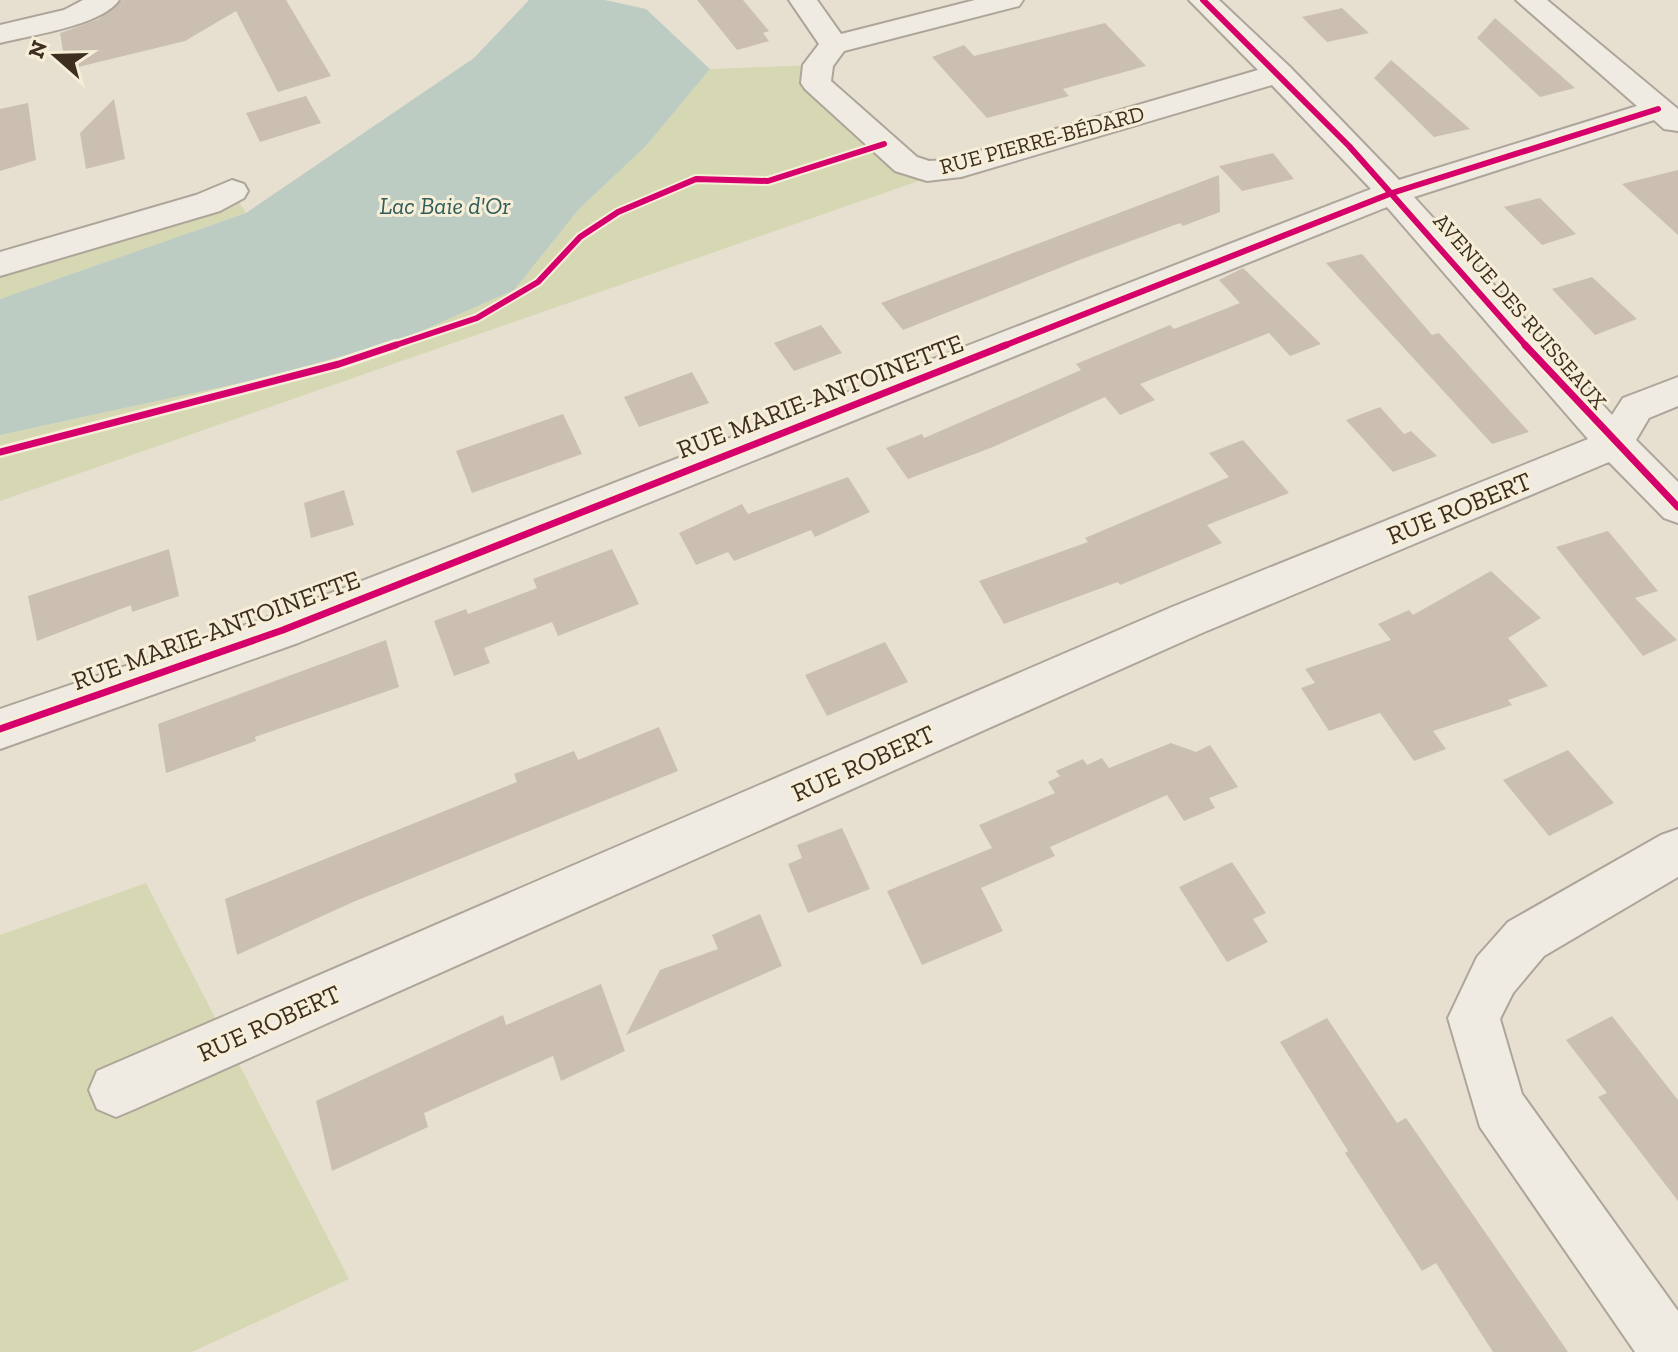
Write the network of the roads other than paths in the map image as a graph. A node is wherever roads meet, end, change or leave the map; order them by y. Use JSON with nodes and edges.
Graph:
{"nodes":[{"id":1,"x":105,"y":0,"type":"edge"},
{"id":2,"x":803,"y":0,"type":"edge"},
{"id":3,"x":1009,"y":0,"type":"edge"},
{"id":4,"x":1203,"y":0,"type":"edge"},
{"id":5,"x":1530,"y":0,"type":"edge"},
{"id":6,"x":0,"y":34,"type":"edge"},
{"id":7,"x":834,"y":45,"type":"junction"},
{"id":8,"x":1279,"y":73,"type":"junction"},
{"id":9,"x":1668,"y":117,"type":"edge"},
{"id":10,"x":232,"y":191,"type":"dead end"},
{"id":11,"x":1392,"y":193,"type":"junction"},
{"id":12,"x":0,"y":264,"type":"edge"},
{"id":13,"x":1678,"y":391,"type":"edge"},
{"id":14,"x":1614,"y":444,"type":"junction"},
{"id":15,"x":1678,"y":507,"type":"edge"},
{"id":16,"x":0,"y":729,"type":"edge"},
{"id":17,"x":1678,"y":851,"type":"edge"},
{"id":18,"x":116,"y":1090,"type":"dead end"},
{"id":19,"x":1671,"y":1352,"type":"edge"}],
"edges":[{"from":1,"to":6,"type":"street"},
{"from":2,"to":7,"type":"street"},
{"from":3,"to":7,"type":"street"},
{"from":4,"to":8,"type":"street","name":"AVENUE DES RUISSEAUX"},
{"from":5,"to":9,"type":"street"},
{"from":7,"to":8,"type":"street","name":"RUE PIERRE-BÉDARD"},
{"from":8,"to":11,"type":"street","name":"AVENUE DES RUISSEAUX"},
{"from":9,"to":11,"type":"street","name":"RUE MARIE-ANTOINETTE"},
{"from":10,"to":12,"type":"street"},
{"from":11,"to":14,"type":"street","name":"AVENUE DES RUISSEAUX"},
{"from":11,"to":16,"type":"street","name":"RUE MARIE-ANTOINETTE"},
{"from":13,"to":14,"type":"street"},
{"from":14,"to":15,"type":"street","name":"AVENUE DES RUISSEAUX"},
{"from":14,"to":18,"type":"street","name":"RUE ROBERT"},
{"from":17,"to":19,"type":"street"}]}
